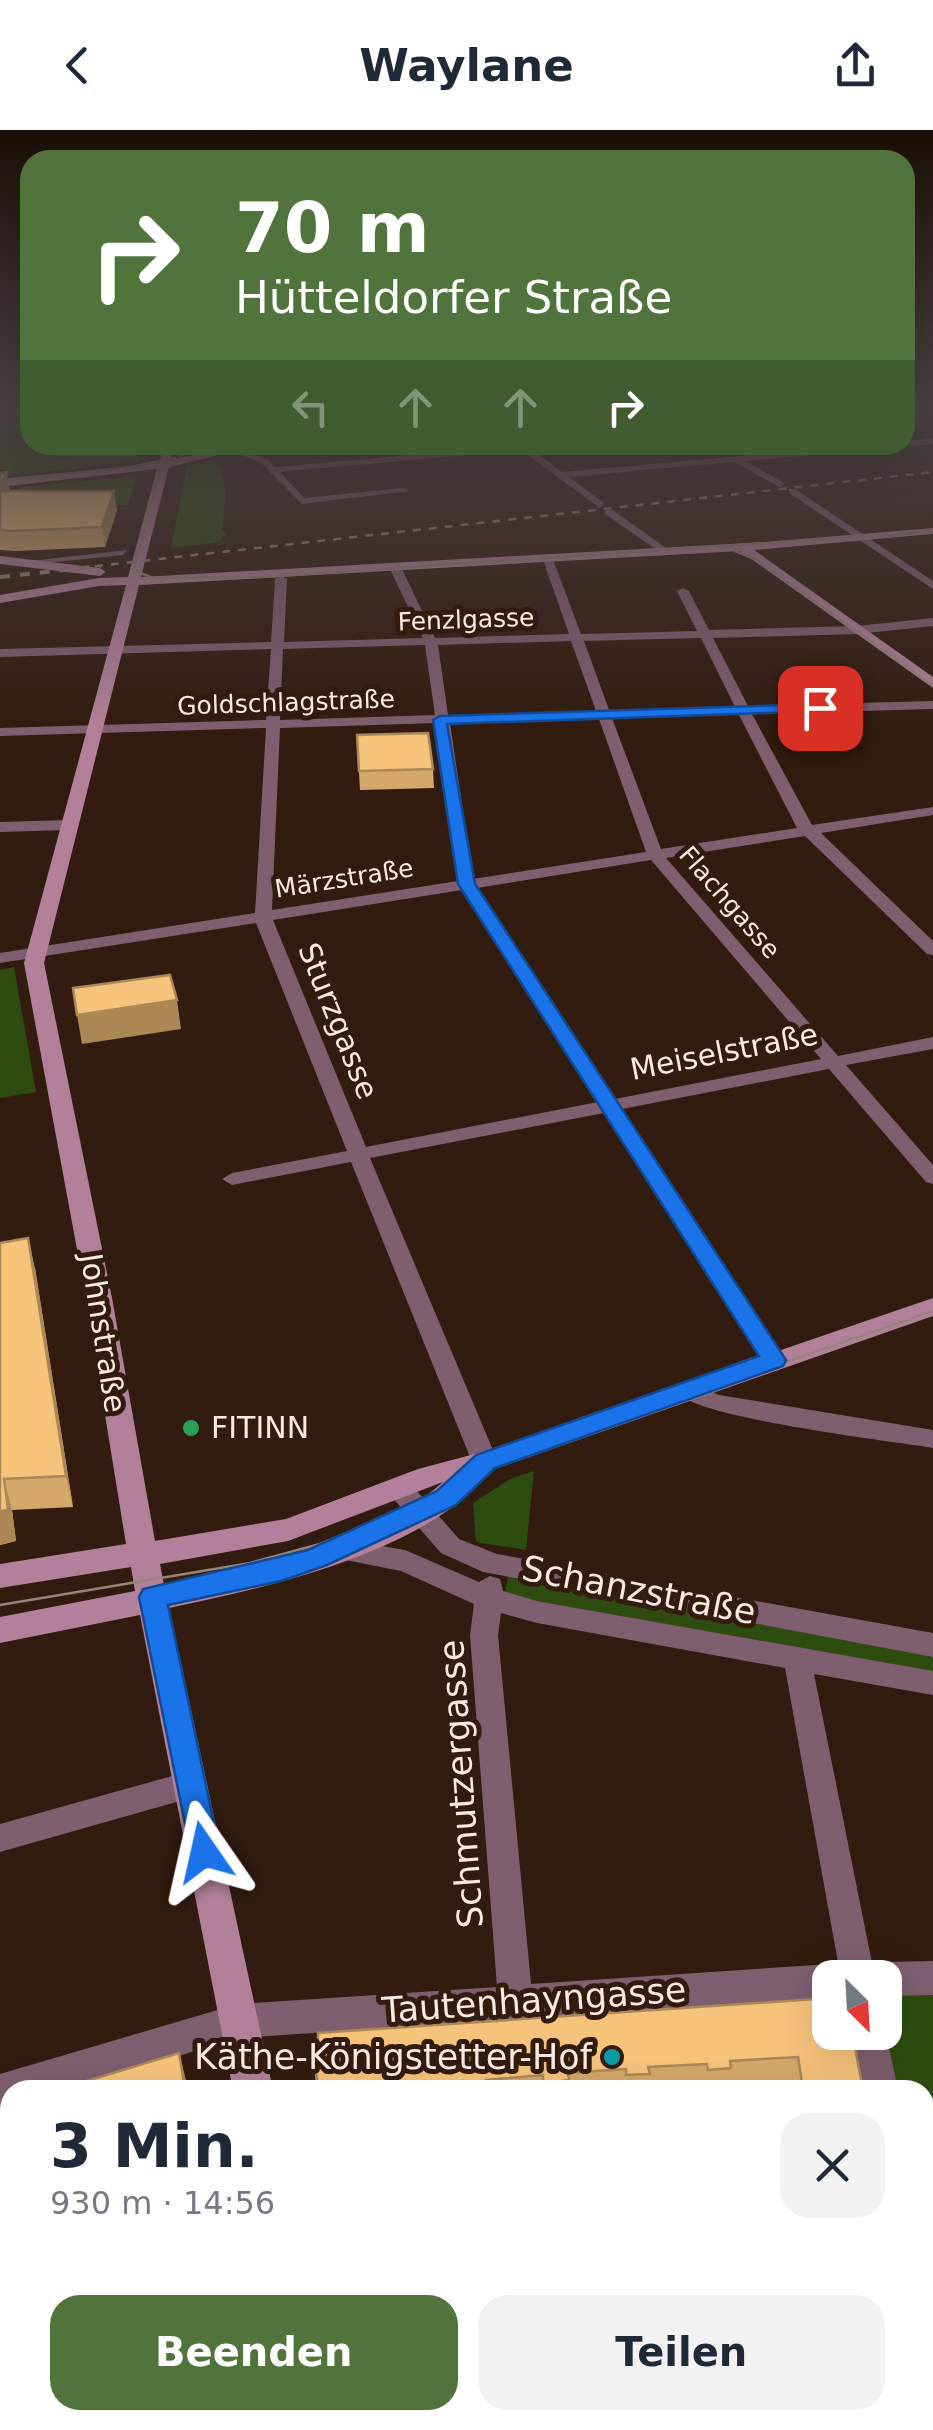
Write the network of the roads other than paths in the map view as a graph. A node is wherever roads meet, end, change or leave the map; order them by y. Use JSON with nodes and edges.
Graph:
{"nodes":[{"id":1,"x":151,"y":515,"type":"edge"},
{"id":2,"x":614,"y":515,"type":"edge"},
{"id":3,"x":825,"y":515,"type":"edge"},
{"id":4,"x":931,"y":532,"type":"edge"},
{"id":5,"x":858,"y":538,"type":"junction"},
{"id":6,"x":143,"y":544,"type":"junction"},
{"id":7,"x":742,"y":547,"type":"junction"},
{"id":8,"x":665,"y":551,"type":"junction"},
{"id":9,"x":124,"y":552,"type":"junction"},
{"id":10,"x":547,"y":557,"type":"junction"},
{"id":11,"x":0,"y":560,"type":"edge"},
{"id":12,"x":28,"y":562,"type":"junction"},
{"id":13,"x":396,"y":567,"type":"junction"},
{"id":14,"x":102,"y":572,"type":"junction"},
{"id":15,"x":226,"y":578,"type":"junction"},
{"id":16,"x":281,"y":579,"type":"junction"},
{"id":17,"x":134,"y":581,"type":"junction"},
{"id":18,"x":933,"y":586,"type":"edge"},
{"id":19,"x":683,"y":591,"type":"dead end"},
{"id":20,"x":0,"y":598,"type":"edge"},
{"id":21,"x":933,"y":622,"type":"edge"},
{"id":22,"x":857,"y":630,"type":"junction"},
{"id":23,"x":705,"y":635,"type":"junction"},
{"id":24,"x":577,"y":638,"type":"junction"},
{"id":25,"x":431,"y":642,"type":"junction"},
{"id":26,"x":277,"y":646,"type":"junction"},
{"id":27,"x":117,"y":650,"type":"junction"},
{"id":28,"x":0,"y":654,"type":"edge"},
{"id":29,"x":933,"y":684,"type":"edge"},
{"id":30,"x":933,"y":705,"type":"edge"},
{"id":31,"x":744,"y":710,"type":"junction"},
{"id":32,"x":602,"y":715,"type":"junction"},
{"id":33,"x":440,"y":720,"type":"junction"},
{"id":34,"x":271,"y":725,"type":"junction"},
{"id":35,"x":94,"y":729,"type":"junction"},
{"id":36,"x":0,"y":732,"type":"edge"},
{"id":37,"x":933,"y":811,"type":"edge"},
{"id":38,"x":68,"y":825,"type":"junction"},
{"id":39,"x":0,"y":827,"type":"edge"},
{"id":40,"x":807,"y":831,"type":"junction"},
{"id":41,"x":655,"y":855,"type":"junction"},
{"id":42,"x":466,"y":884,"type":"junction"},
{"id":43,"x":263,"y":916,"type":"junction"},
{"id":44,"x":933,"y":950,"type":"edge"},
{"id":45,"x":36,"y":952,"type":"junction"},
{"id":46,"x":0,"y":958,"type":"edge"},
{"id":47,"x":933,"y":1043,"type":"edge"},
{"id":48,"x":833,"y":1062,"type":"junction"},
{"id":49,"x":612,"y":1105,"type":"junction"},
{"id":50,"x":356,"y":1155,"type":"junction"},
{"id":51,"x":933,"y":1178,"type":"edge"},
{"id":52,"x":232,"y":1179,"type":"dead end"},
{"id":53,"x":933,"y":1307,"type":"edge"},
{"id":54,"x":774,"y":1360,"type":"junction"},
{"id":55,"x":686,"y":1391,"type":"junction"},
{"id":56,"x":933,"y":1438,"type":"edge"},
{"id":57,"x":486,"y":1462,"type":"junction"},
{"id":58,"x":399,"y":1488,"type":"junction"},
{"id":59,"x":419,"y":1512,"type":"junction"},
{"id":60,"x":337,"y":1550,"type":"junction"},
{"id":61,"x":143,"y":1554,"type":"junction"},
{"id":62,"x":494,"y":1564,"type":"junction"},
{"id":63,"x":0,"y":1576,"type":"edge"},
{"id":64,"x":152,"y":1597,"type":"junction"},
{"id":65,"x":488,"y":1598,"type":"junction"},
{"id":66,"x":0,"y":1630,"type":"edge"},
{"id":67,"x":933,"y":1646,"type":"edge"},
{"id":68,"x":798,"y":1658,"type":"junction"},
{"id":69,"x":933,"y":1683,"type":"edge"},
{"id":70,"x":190,"y":1785,"type":"junction"},
{"id":71,"x":0,"y":1838,"type":"edge"},
{"id":72,"x":855,"y":1960,"type":"edge"},
{"id":73,"x":933,"y":1978,"type":"edge"},
{"id":74,"x":902,"y":1979,"type":"edge"},
{"id":75,"x":812,"y":1982,"type":"edge"},
{"id":76,"x":516,"y":2000,"type":"junction"},
{"id":77,"x":238,"y":2022,"type":"junction"},
{"id":78,"x":872,"y":2050,"type":"edge"},
{"id":79,"x":41,"y":2080,"type":"edge"},
{"id":80,"x":251,"y":2080,"type":"edge"},
{"id":81,"x":878,"y":2080,"type":"edge"}],
"edges":[{"from":1,"to":6,"type":"main road","name":"Johnstraße"},
{"from":2,"to":8,"type":"street"},
{"from":3,"to":5,"type":"street"},
{"from":4,"to":5,"type":"main road"},
{"from":5,"to":7,"type":"main road"},
{"from":5,"to":18,"type":"street"},
{"from":6,"to":9,"type":"main road"},
{"from":6,"to":17,"type":"main road","name":"Johnstraße"},
{"from":7,"to":8,"type":"main road"},
{"from":7,"to":22,"type":"main road"},
{"from":8,"to":10,"type":"main road"},
{"from":9,"to":12,"type":"street"},
{"from":9,"to":14,"type":"main road"},
{"from":10,"to":13,"type":"main road"},
{"from":10,"to":24,"type":"street","name":"Flachgasse"},
{"from":11,"to":12,"type":"main road"},
{"from":12,"to":14,"type":"main road"},
{"from":13,"to":15,"type":"main road"},
{"from":13,"to":16,"type":"main road"},
{"from":13,"to":25,"type":"street"},
{"from":14,"to":17,"type":"main road"},
{"from":14,"to":20,"type":"main road"},
{"from":15,"to":16,"type":"main road"},
{"from":15,"to":17,"type":"main road"},
{"from":16,"to":26,"type":"street","name":"Sturzgasse"},
{"from":17,"to":20,"type":"main road"},
{"from":17,"to":27,"type":"main road","name":"Johnstraße"},
{"from":19,"to":23,"type":"street"},
{"from":21,"to":22,"type":"street","name":"Fenzlgasse"},
{"from":22,"to":23,"type":"street","name":"Fenzlgasse"},
{"from":22,"to":29,"type":"main road"},
{"from":23,"to":24,"type":"street","name":"Fenzlgasse"},
{"from":23,"to":31,"type":"street"},
{"from":24,"to":25,"type":"street","name":"Fenzlgasse"},
{"from":24,"to":32,"type":"street","name":"Flachgasse"},
{"from":25,"to":26,"type":"street","name":"Fenzlgasse"},
{"from":25,"to":33,"type":"street"},
{"from":26,"to":27,"type":"street","name":"Fenzlgasse"},
{"from":26,"to":34,"type":"street","name":"Sturzgasse"},
{"from":27,"to":28,"type":"street","name":"Fenzlgasse"},
{"from":27,"to":35,"type":"main road","name":"Johnstraße"},
{"from":30,"to":31,"type":"street","name":"Goldschlagstraße"},
{"from":31,"to":32,"type":"street","name":"Goldschlagstraße"},
{"from":31,"to":40,"type":"street"},
{"from":32,"to":33,"type":"street","name":"Goldschlagstraße"},
{"from":32,"to":41,"type":"street","name":"Flachgasse"},
{"from":33,"to":34,"type":"street","name":"Goldschlagstraße"},
{"from":33,"to":42,"type":"street"},
{"from":34,"to":35,"type":"street","name":"Goldschlagstraße"},
{"from":34,"to":43,"type":"street","name":"Sturzgasse"},
{"from":35,"to":36,"type":"street","name":"Goldschlagstraße"},
{"from":35,"to":38,"type":"main road","name":"Johnstraße"},
{"from":37,"to":40,"type":"street","name":"Märzstraße"},
{"from":38,"to":39,"type":"street"},
{"from":38,"to":45,"type":"main road","name":"Johnstraße"},
{"from":40,"to":41,"type":"street","name":"Märzstraße"},
{"from":40,"to":44,"type":"street"},
{"from":41,"to":42,"type":"street","name":"Märzstraße"},
{"from":41,"to":48,"type":"street","name":"Flachgasse"},
{"from":42,"to":43,"type":"street","name":"Märzstraße"},
{"from":42,"to":49,"type":"street"},
{"from":43,"to":45,"type":"street","name":"Märzstraße"},
{"from":43,"to":50,"type":"street","name":"Sturzgasse"},
{"from":45,"to":46,"type":"street","name":"Märzstraße"},
{"from":45,"to":61,"type":"main road","name":"Johnstraße"},
{"from":47,"to":48,"type":"street","name":"Meiselstraße"},
{"from":48,"to":49,"type":"street","name":"Meiselstraße"},
{"from":48,"to":51,"type":"street","name":"Flachgasse"},
{"from":49,"to":50,"type":"street","name":"Meiselstraße"},
{"from":49,"to":54,"type":"street"},
{"from":50,"to":52,"type":"street","name":"Meiselstraße"},
{"from":50,"to":57,"type":"street","name":"Sturzgasse"},
{"from":53,"to":54,"type":"main road"},
{"from":54,"to":55,"type":"main road"},
{"from":55,"to":56,"type":"street"},
{"from":55,"to":57,"type":"main road"},
{"from":57,"to":58,"type":"main road"},
{"from":57,"to":59,"type":"main road"},
{"from":58,"to":59,"type":"street","name":"Schanzstraße"},
{"from":58,"to":61,"type":"main road"},
{"from":59,"to":60,"type":"main road"},
{"from":59,"to":62,"type":"street","name":"Schanzstraße"},
{"from":60,"to":64,"type":"main road"},
{"from":60,"to":65,"type":"street","name":"Schanzstraße"},
{"from":61,"to":63,"type":"main road"},
{"from":61,"to":64,"type":"main road","name":"Johnstraße"},
{"from":62,"to":65,"type":"street","name":"Schmutzergasse"},
{"from":62,"to":67,"type":"street","name":"Schanzstraße"},
{"from":64,"to":66,"type":"main road"},
{"from":64,"to":70,"type":"main road","name":"Johnstraße"},
{"from":65,"to":68,"type":"street","name":"Schanzstraße"},
{"from":65,"to":76,"type":"street","name":"Schmutzergasse"},
{"from":68,"to":69,"type":"street","name":"Schanzstraße"},
{"from":68,"to":72,"type":"street"},
{"from":70,"to":71,"type":"street"},
{"from":70,"to":77,"type":"main road","name":"Johnstraße"},
{"from":73,"to":74,"type":"street"},
{"from":75,"to":76,"type":"street","name":"Tautenhayngasse"},
{"from":76,"to":77,"type":"street","name":"Tautenhayngasse"},
{"from":77,"to":79,"type":"street","name":"Tautenhayngasse"},
{"from":77,"to":80,"type":"main road","name":"Johnstraße"},
{"from":78,"to":81,"type":"street"}]}
